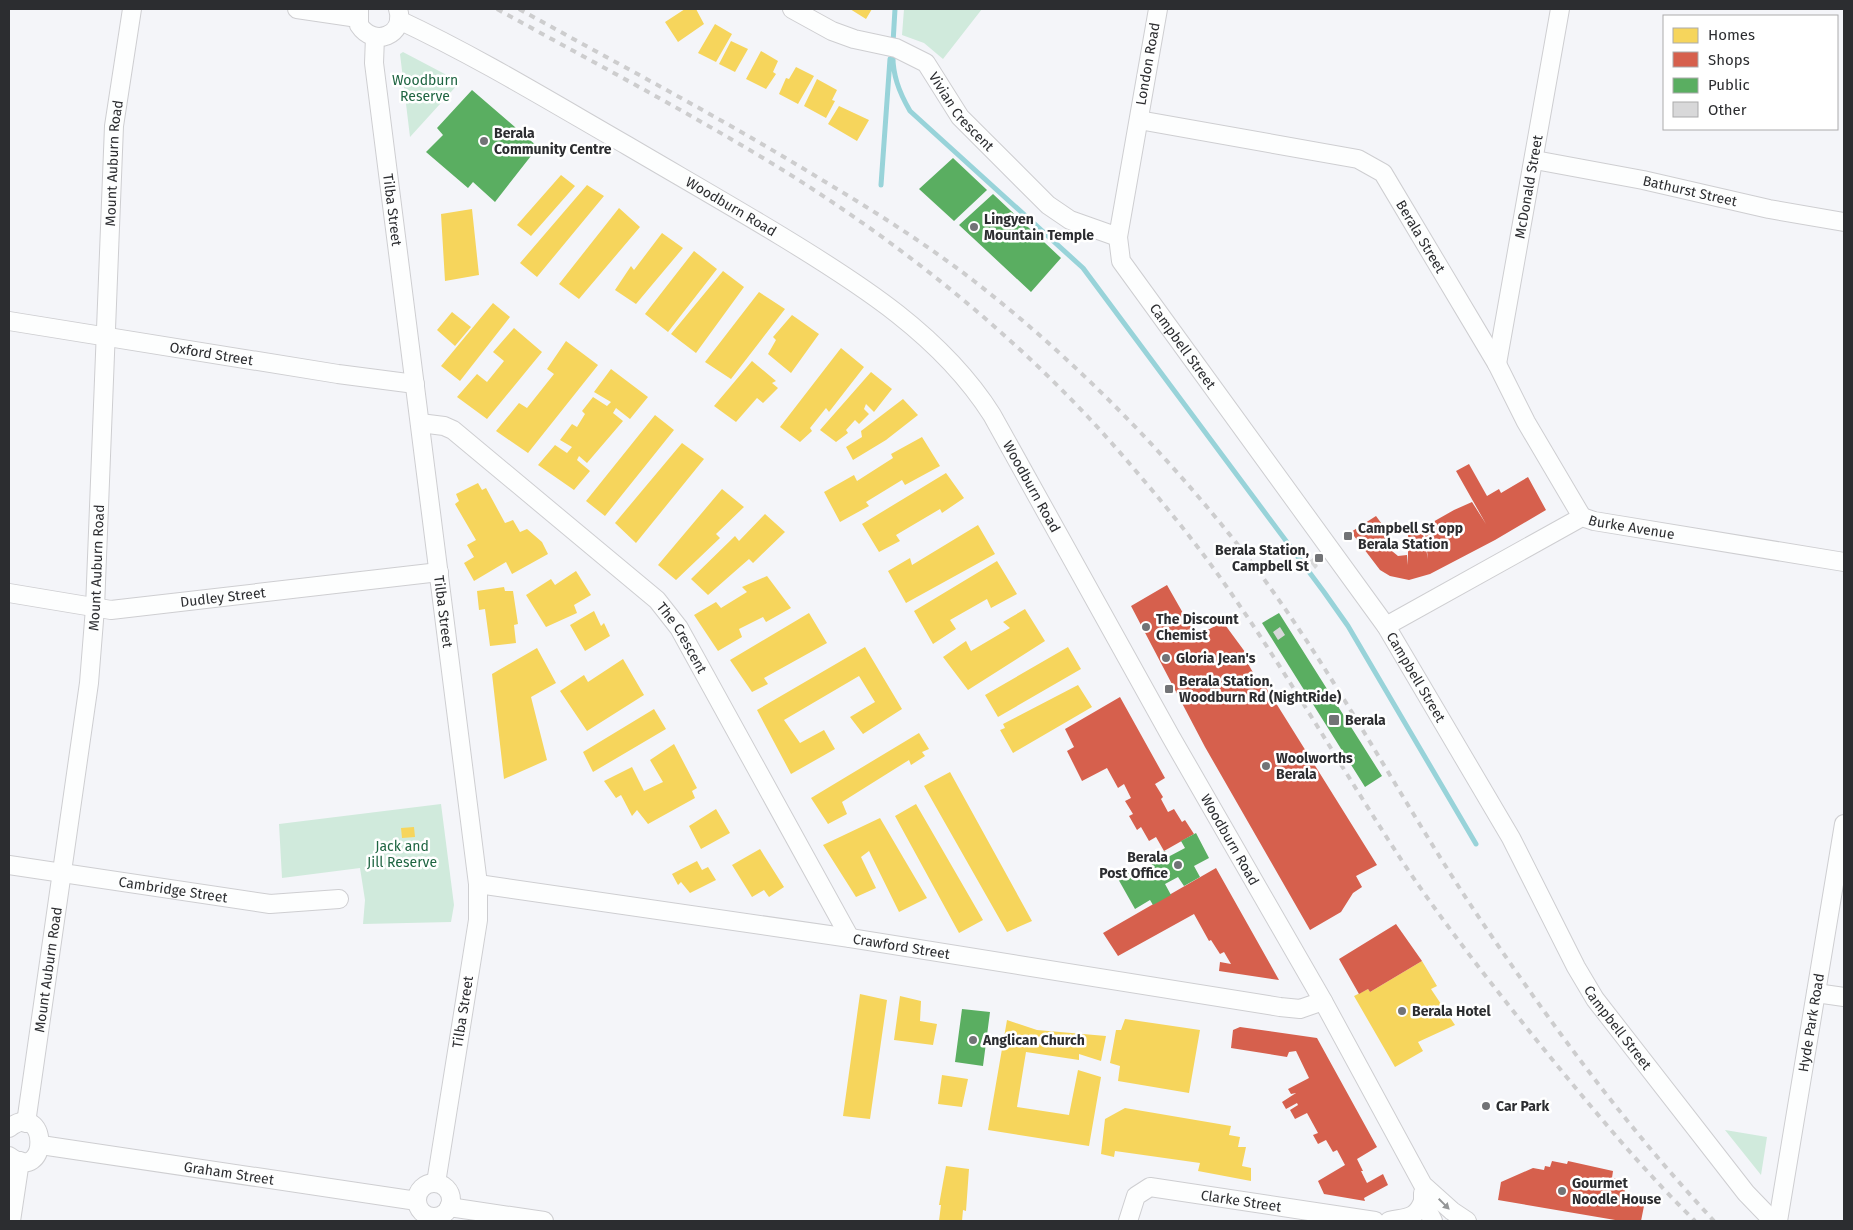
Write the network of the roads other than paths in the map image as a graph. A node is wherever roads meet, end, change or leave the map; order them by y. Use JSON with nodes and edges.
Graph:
{"nodes":[{"id":1,"x":132,"y":9,"type":"edge"},
{"id":2,"x":297,"y":9,"type":"edge"},
{"id":3,"x":792,"y":9,"type":"edge"},
{"id":4,"x":1158,"y":9,"type":"edge"},
{"id":5,"x":1560,"y":9,"type":"edge"},
{"id":6,"x":359,"y":14,"type":"edge"},
{"id":7,"x":399,"y":14,"type":"edge"},
{"id":8,"x":375,"y":37,"type":"junction"},
{"id":9,"x":1138,"y":120,"type":"junction"},
{"id":10,"x":1535,"y":160,"type":"junction"},
{"id":11,"x":1844,"y":222,"type":"edge"},
{"id":12,"x":1118,"y":238,"type":"junction"},
{"id":13,"x":9,"y":322,"type":"edge"},
{"id":14,"x":106,"y":337,"type":"junction"},
{"id":15,"x":1497,"y":364,"type":"junction"},
{"id":16,"x":415,"y":384,"type":"junction"},
{"id":17,"x":420,"y":423,"type":"junction"},
{"id":18,"x":1582,"y":517,"type":"junction"},
{"id":19,"x":1844,"y":562,"type":"edge"},
{"id":20,"x":439,"y":572,"type":"junction"},
{"id":21,"x":9,"y":593,"type":"edge"},
{"id":22,"x":95,"y":608,"type":"junction"},
{"id":23,"x":1386,"y":626,"type":"junction"},
{"id":24,"x":1844,"y":824,"type":"edge"},
{"id":25,"x":9,"y":865,"type":"edge"},
{"id":26,"x":62,"y":873,"type":"junction"},
{"id":27,"x":478,"y":884,"type":"junction"},
{"id":28,"x":339,"y":899,"type":"dead end"},
{"id":29,"x":850,"y":938,"type":"junction"},
{"id":30,"x":1816,"y":993,"type":"junction"},
{"id":31,"x":1844,"y":997,"type":"edge"},
{"id":32,"x":1323,"y":1001,"type":"junction"},
{"id":33,"x":17,"y":1125,"type":"edge"},
{"id":34,"x":41,"y":1145,"type":"junction"},
{"id":35,"x":14,"y":1159,"type":"edge"},
{"id":36,"x":436,"y":1183,"type":"junction"},
{"id":37,"x":1423,"y":1193,"type":"junction"},
{"id":38,"x":417,"y":1201,"type":"junction"},
{"id":39,"x":449,"y":1207,"type":"junction"},
{"id":40,"x":11,"y":1221,"type":"edge"},
{"id":41,"x":544,"y":1221,"type":"edge"},
{"id":42,"x":1128,"y":1221,"type":"edge"},
{"id":43,"x":1375,"y":1221,"type":"edge"},
{"id":44,"x":1389,"y":1221,"type":"edge"},
{"id":45,"x":1433,"y":1221,"type":"edge"},
{"id":46,"x":1467,"y":1221,"type":"edge"},
{"id":47,"x":1773,"y":1221,"type":"edge"},
{"id":48,"x":1778,"y":1221,"type":"edge"}],
"edges":[{"from":1,"to":14,"type":"street","name":"Mount Auburn Road"},
{"from":2,"to":6,"type":"street"},
{"from":3,"to":12,"type":"street","name":"Vivian Crescent"},
{"from":4,"to":9,"type":"street","name":"London Road"},
{"from":5,"to":10,"type":"street","name":"McDonald Street"},
{"from":6,"to":8,"type":"street"},
{"from":7,"to":8,"type":"street"},
{"from":7,"to":32,"type":"street","name":"Woodburn Road"},
{"from":8,"to":16,"type":"street","name":"Tilba Street"},
{"from":9,"to":12,"type":"street","name":"Campbell Street"},
{"from":9,"to":15,"type":"street","name":"Berala Street"},
{"from":10,"to":11,"type":"street","name":"Bathurst Street"},
{"from":10,"to":15,"type":"street","name":"McDonald Street"},
{"from":12,"to":23,"type":"street","name":"Campbell Street"},
{"from":13,"to":14,"type":"street","name":"Oxford Street"},
{"from":14,"to":16,"type":"street","name":"Oxford Street"},
{"from":14,"to":22,"type":"street","name":"Mount Auburn Road"},
{"from":15,"to":18,"type":"street","name":"Berala Street"},
{"from":16,"to":17,"type":"street","name":"Tilba Street"},
{"from":17,"to":20,"type":"street","name":"Tilba Street"},
{"from":17,"to":29,"type":"street","name":"The Crescent"},
{"from":18,"to":19,"type":"street","name":"Burke Avenue"},
{"from":18,"to":23,"type":"street","name":"Burke Avenue"},
{"from":20,"to":22,"type":"street","name":"Dudley Street"},
{"from":20,"to":27,"type":"street","name":"Tilba Street"},
{"from":21,"to":22,"type":"street","name":"Dudley Street"},
{"from":22,"to":26,"type":"street","name":"Mount Auburn Road"},
{"from":23,"to":47,"type":"street","name":"Campbell Street"},
{"from":24,"to":30,"type":"street","name":"Hyde Park Road"},
{"from":25,"to":26,"type":"street","name":"Cambridge Street"},
{"from":26,"to":28,"type":"street","name":"Cambridge Street"},
{"from":26,"to":33,"type":"street","name":"Mount Auburn Road"},
{"from":27,"to":29,"type":"street","name":"Crawford Street"},
{"from":27,"to":36,"type":"street","name":"Tilba Street"},
{"from":29,"to":32,"type":"street","name":"Crawford Street"},
{"from":30,"to":31,"type":"street"},
{"from":30,"to":48,"type":"street","name":"Hyde Park Road"},
{"from":32,"to":37,"type":"street","name":"Woodburn Road"},
{"from":33,"to":34,"type":"street"},
{"from":34,"to":35,"type":"street"},
{"from":34,"to":38,"type":"street","name":"Graham Street"},
{"from":35,"to":40,"type":"street"},
{"from":36,"to":38,"type":"street"},
{"from":36,"to":39,"type":"street"},
{"from":37,"to":44,"type":"street"},
{"from":37,"to":45,"type":"street","name":"Woodburn Road"},
{"from":37,"to":46,"type":"street","name":"Woodburn Road","one_way":true},
{"from":38,"to":39,"type":"street"},
{"from":39,"to":41,"type":"street"},
{"from":42,"to":43,"type":"street","name":"Clarke Street"}]}
